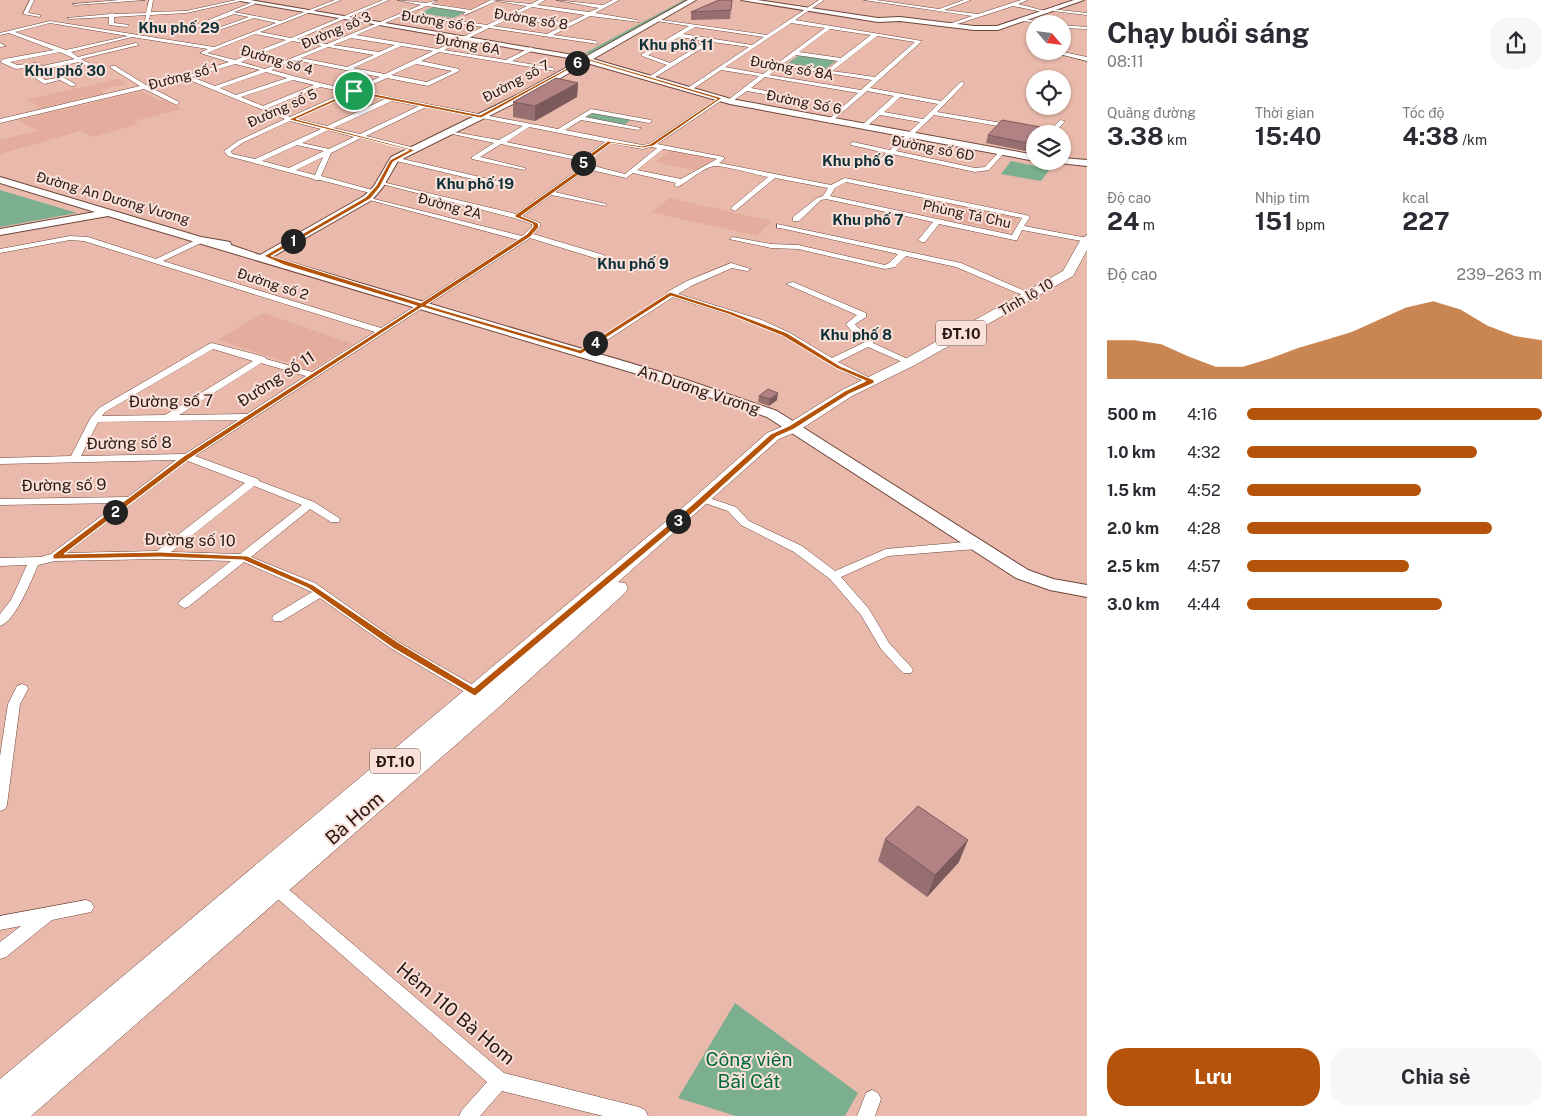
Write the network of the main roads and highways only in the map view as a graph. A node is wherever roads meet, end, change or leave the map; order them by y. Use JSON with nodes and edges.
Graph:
{"nodes":[{"id":1,"x":240,"y":0,"type":"edge"},
{"id":2,"x":693,"y":0,"type":"edge"},
{"id":3,"x":744,"y":0,"type":"edge"},
{"id":4,"x":776,"y":0,"type":"edge"},
{"id":5,"x":1081,"y":0,"type":"edge"},
{"id":6,"x":644,"y":16,"type":"dead end"},
{"id":7,"x":901,"y":18,"type":"junction"},
{"id":8,"x":620,"y":30,"type":"dead end"},
{"id":9,"x":604,"y":39,"type":"dead end"},
{"id":10,"x":573,"y":56,"type":"junction"},
{"id":11,"x":586,"y":59,"type":"junction"},
{"id":12,"x":477,"y":116,"type":"junction"},
{"id":13,"x":409,"y":149,"type":"junction"},
{"id":14,"x":1026,"y":156,"type":"edge"},
{"id":15,"x":1071,"y":162,"type":"edge"},
{"id":16,"x":1087,"y":163,"type":"edge"},
{"id":17,"x":0,"y":180,"type":"edge"},
{"id":18,"x":369,"y":193,"type":"junction"},
{"id":19,"x":1087,"y":240,"type":"edge"},
{"id":20,"x":258,"y":256,"type":"junction"},
{"id":21,"x":422,"y":305,"type":"joint"},
{"id":22,"x":871,"y":381,"type":"joint"},
{"id":23,"x":792,"y":428,"type":"junction"},
{"id":24,"x":708,"y":502,"type":"joint"},
{"id":25,"x":1087,"y":591,"type":"edge"},
{"id":26,"x":483,"y":697,"type":"junction"},
{"id":27,"x":0,"y":1098,"type":"edge"},
{"id":28,"x":8,"y":1116,"type":"edge"}],
"edges":[{"from":1,"to":10,"type":"main road","name":"Đường số 6"},
{"from":2,"to":11,"type":"main road","name":"Đường số 7"},
{"from":3,"to":7,"type":"main road"},
{"from":4,"to":7,"type":"main road"},
{"from":5,"to":7,"type":"main road"},
{"from":6,"to":8,"type":"main road"},
{"from":9,"to":10,"type":"main road","name":"Đường số 7"},
{"from":10,"to":11,"type":"main road","name":"Đường Số 6"},
{"from":10,"to":12,"type":"main road","name":"Đường số 7"},
{"from":11,"to":12,"type":"main road","name":"Đường số 7"},
{"from":11,"to":14,"type":"main road","name":"Đường Số 6"},
{"from":12,"to":13,"type":"main road","name":"Đường số 7"},
{"from":12,"to":13,"type":"main road","name":"Đường số 7"},
{"from":13,"to":18,"type":"main road","name":"Đường số 7"},
{"from":13,"to":18,"type":"main road","name":"Đường số 7"},
{"from":15,"to":16,"type":"main road"},
{"from":17,"to":20,"type":"main road","name":"Đường An Dương Vương"},
{"from":18,"to":20,"type":"main road","name":"Đường số 7"},
{"from":19,"to":22,"type":"main road","name":"Tỉnh lộ 10","number":"ĐT.10"},
{"from":20,"to":21,"type":"main road","name":"Đường An Dương Vương"},
{"from":21,"to":23,"type":"main road","name":"An Dương Vương"},
{"from":22,"to":23,"type":"main road","name":"Tỉnh lộ 10","number":"ĐT.10"},
{"from":23,"to":24,"type":"main road","name":"Bà Hom","number":"ĐT.10"},
{"from":23,"to":25,"type":"main road","name":"An Dương Vương"},
{"from":24,"to":26,"type":"main road","name":"Bà Hom","number":"ĐT.10"},
{"from":26,"to":27,"type":"main road","name":"Bà Hom","number":"ĐT.10"},
{"from":26,"to":28,"type":"main road","name":"Bà Hom","number":"ĐT.10"}]}
